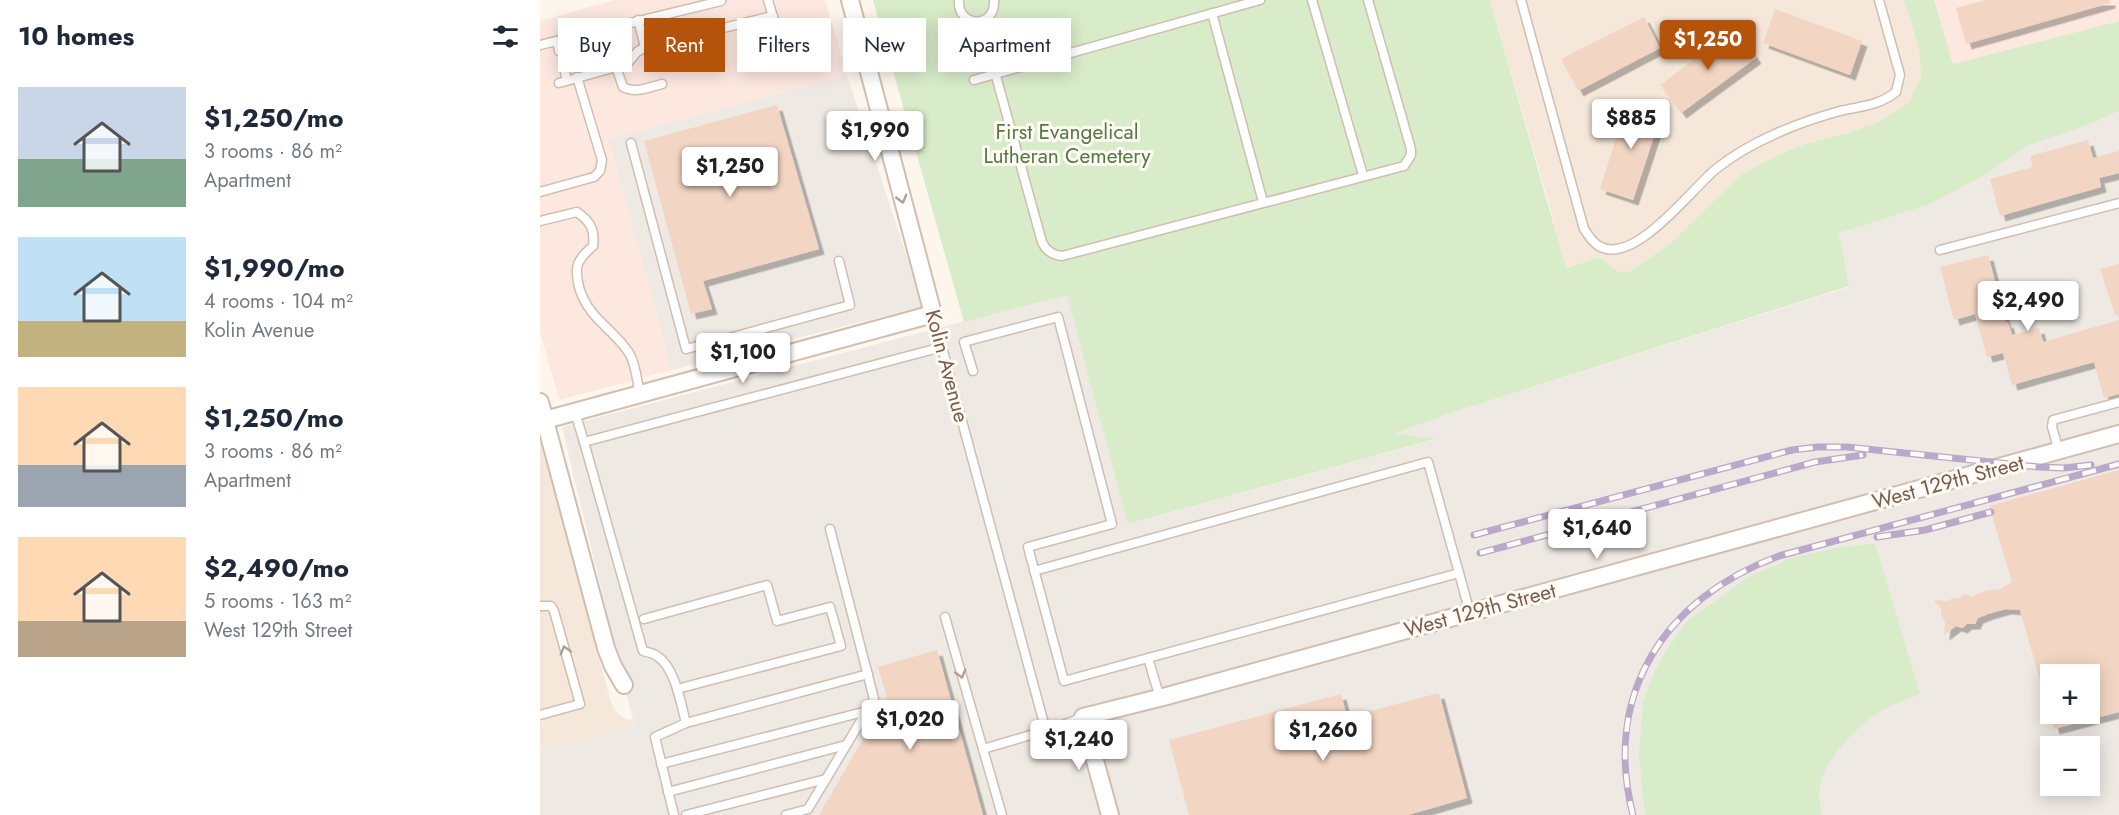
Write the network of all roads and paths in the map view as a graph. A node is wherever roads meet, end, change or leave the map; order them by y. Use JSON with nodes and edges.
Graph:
{"nodes":[{"id":1,"x":768,"y":0,"type":"edge"},
{"id":2,"x":850,"y":0,"type":"edge"},
{"id":3,"x":959,"y":0,"type":"edge"},
{"id":4,"x":997,"y":0,"type":"edge"},
{"id":5,"x":1260,"y":0,"type":"edge"},
{"id":6,"x":1312,"y":0,"type":"edge"},
{"id":7,"x":1368,"y":0,"type":"edge"},
{"id":8,"x":1521,"y":0,"type":"edge"},
{"id":9,"x":1879,"y":0,"type":"edge"},
{"id":10,"x":721,"y":1,"type":"edge"},
{"id":11,"x":1212,"y":13,"type":"junction"},
{"id":12,"x":773,"y":16,"type":"joint"},
{"id":13,"x":966,"y":18,"type":"edge"},
{"id":14,"x":988,"y":18,"type":"edge"},
{"id":15,"x":638,"y":20,"type":"junction"},
{"id":16,"x":725,"y":28,"type":"edge"},
{"id":17,"x":557,"y":41,"type":"junction"},
{"id":18,"x":644,"y":43,"type":"edge"},
{"id":19,"x":540,"y":45,"type":"edge"},
{"id":20,"x":558,"y":46,"type":"edge"},
{"id":21,"x":644,"y":48,"type":"edge"},
{"id":22,"x":632,"y":57,"type":"edge"},
{"id":23,"x":564,"y":72,"type":"edge"},
{"id":24,"x":597,"y":72,"type":"edge"},
{"id":25,"x":618,"y":72,"type":"edge"},
{"id":26,"x":995,"y":74,"type":"junction"},
{"id":27,"x":577,"y":77,"type":"junction"},
{"id":28,"x":974,"y":80,"type":"dead end"},
{"id":29,"x":662,"y":84,"type":"dead end"},
{"id":30,"x":631,"y":143,"type":"dead end"},
{"id":31,"x":1363,"y":175,"type":"junction"},
{"id":32,"x":540,"y":192,"type":"edge"},
{"id":33,"x":1263,"y":202,"type":"junction"},
{"id":34,"x":2119,"y":203,"type":"edge"},
{"id":35,"x":540,"y":222,"type":"edge"},
{"id":36,"x":1940,"y":250,"type":"dead end"},
{"id":37,"x":839,"y":261,"type":"dead end"},
{"id":38,"x":933,"y":315,"type":"junction"},
{"id":39,"x":740,"y":335,"type":"junction"},
{"id":40,"x":942,"y":347,"type":"junction"},
{"id":41,"x":747,"y":365,"type":"junction"},
{"id":42,"x":973,"y":370,"type":"dead end"},
{"id":43,"x":640,"y":394,"type":"junction"},
{"id":44,"x":540,"y":402,"type":"edge"},
{"id":45,"x":2119,"y":402,"type":"edge"},
{"id":46,"x":575,"y":412,"type":"junction"},
{"id":47,"x":545,"y":420,"type":"junction"},
{"id":48,"x":2119,"y":434,"type":"edge"},
{"id":49,"x":584,"y":442,"type":"junction"},
{"id":50,"x":2059,"y":451,"type":"junction"},
{"id":51,"x":830,"y":529,"type":"dead end"},
{"id":52,"x":1034,"y":571,"type":"junction"},
{"id":53,"x":1459,"y":573,"type":"junction"},
{"id":54,"x":540,"y":606,"type":"edge"},
{"id":55,"x":1470,"y":613,"type":"junction"},
{"id":56,"x":945,"y":617,"type":"dead end"},
{"id":57,"x":644,"y":620,"type":"dead end"},
{"id":58,"x":1148,"y":658,"type":"junction"},
{"id":59,"x":868,"y":674,"type":"junction"},
{"id":60,"x":624,"y":685,"type":"dead end"},
{"id":61,"x":677,"y":689,"type":"junction"},
{"id":62,"x":1160,"y":698,"type":"junction"},
{"id":63,"x":867,"y":711,"type":"junction"},
{"id":64,"x":540,"y":715,"type":"edge"},
{"id":65,"x":1083,"y":717,"type":"junction"},
{"id":66,"x":686,"y":723,"type":"junction"},
{"id":67,"x":1046,"y":731,"type":"junction"},
{"id":68,"x":846,"y":745,"type":"junction"},
{"id":69,"x":983,"y":749,"type":"junction"},
{"id":70,"x":661,"y":764,"type":"junction"},
{"id":71,"x":826,"y":779,"type":"junction"},
{"id":72,"x":668,"y":792,"type":"junction"},
{"id":73,"x":674,"y":815,"type":"edge"},
{"id":74,"x":686,"y":815,"type":"edge"},
{"id":75,"x":786,"y":815,"type":"edge"},
{"id":76,"x":1002,"y":815,"type":"edge"},
{"id":77,"x":1110,"y":815,"type":"edge"}],
"edges":[{"from":1,"to":12,"type":"lane"},
{"from":2,"to":38,"type":"street","name":"Kolin Avenue","one_way":true},
{"from":3,"to":13,"type":"lane"},
{"from":4,"to":14,"type":"lane"},
{"from":5,"to":11,"type":"lane"},
{"from":6,"to":31,"type":"lane"},
{"from":7,"to":31,"type":"lane"},
{"from":8,"to":9,"type":"lane"},
{"from":10,"to":15,"type":"lane"},
{"from":11,"to":26,"type":"lane"},
{"from":11,"to":33,"type":"lane"},
{"from":12,"to":16,"type":"lane"},
{"from":15,"to":17,"type":"lane"},
{"from":15,"to":18,"type":"lane"},
{"from":17,"to":19,"type":"lane"},
{"from":17,"to":20,"type":"lane"},
{"from":21,"to":22,"type":"lane"},
{"from":23,"to":27,"type":"lane"},
{"from":24,"to":27,"type":"lane"},
{"from":25,"to":29,"type":"lane"},
{"from":26,"to":28,"type":"lane"},
{"from":26,"to":33,"type":"lane"},
{"from":27,"to":32,"type":"lane"},
{"from":30,"to":39,"type":"lane"},
{"from":31,"to":33,"type":"lane"},
{"from":34,"to":36,"type":"lane"},
{"from":35,"to":43,"type":"lane"},
{"from":37,"to":39,"type":"lane"},
{"from":38,"to":40,"type":"lane","name":"Kolin Avenue"},
{"from":38,"to":41,"type":"street"},
{"from":39,"to":41,"type":"lane"},
{"from":40,"to":49,"type":"lane"},
{"from":40,"to":67,"type":"lane","name":"Kolin Avenue"},
{"from":41,"to":43,"type":"street"},
{"from":42,"to":52,"type":"lane"},
{"from":43,"to":46,"type":"street"},
{"from":44,"to":47,"type":"street"},
{"from":45,"to":50,"type":"lane"},
{"from":46,"to":47,"type":"street"},
{"from":46,"to":49,"type":"lane"},
{"from":47,"to":60,"type":"street"},
{"from":48,"to":50,"type":"street","name":"West 129th Street"},
{"from":49,"to":61,"type":"lane"},
{"from":50,"to":55,"type":"street","name":"West 129th Street"},
{"from":51,"to":59,"type":"lane"},
{"from":52,"to":53,"type":"lane"},
{"from":52,"to":58,"type":"lane"},
{"from":53,"to":55,"type":"lane"},
{"from":53,"to":58,"type":"lane"},
{"from":64,"to":54,"type":"lane","one_way":true},
{"from":55,"to":62,"type":"street","name":"West 129th Street"},
{"from":56,"to":69,"type":"lane","one_way":true},
{"from":57,"to":61,"type":"lane"},
{"from":58,"to":62,"type":"lane"},
{"from":59,"to":63,"type":"lane"},
{"from":59,"to":66,"type":"lane"},
{"from":61,"to":66,"type":"lane"},
{"from":62,"to":65,"type":"street","name":"West 129th Street"},
{"from":63,"to":68,"type":"lane"},
{"from":63,"to":70,"type":"lane"},
{"from":65,"to":67,"type":"lane"},
{"from":65,"to":77,"type":"street"},
{"from":66,"to":70,"type":"lane"},
{"from":67,"to":69,"type":"lane"},
{"from":68,"to":71,"type":"lane"},
{"from":68,"to":72,"type":"lane"},
{"from":69,"to":76,"type":"lane"},
{"from":70,"to":72,"type":"lane"},
{"from":71,"to":74,"type":"lane"},
{"from":71,"to":75,"type":"lane"},
{"from":72,"to":73,"type":"lane"}]}
